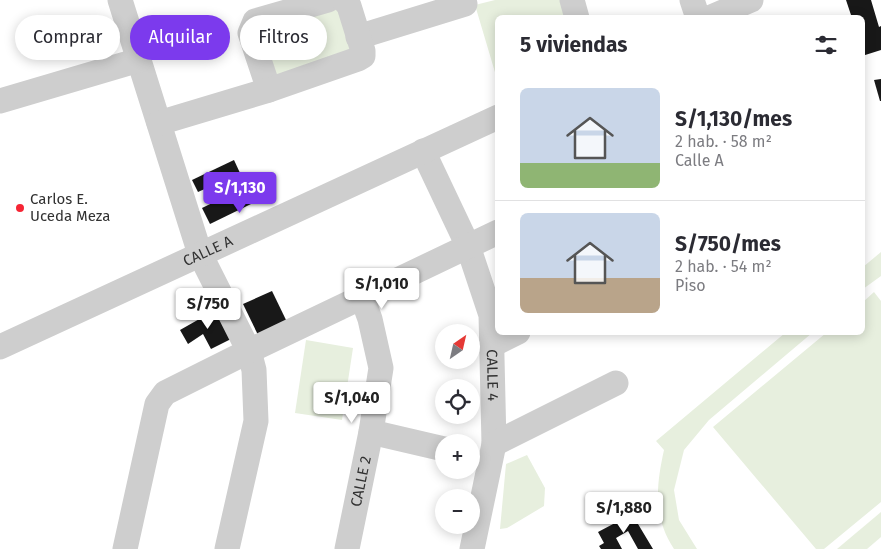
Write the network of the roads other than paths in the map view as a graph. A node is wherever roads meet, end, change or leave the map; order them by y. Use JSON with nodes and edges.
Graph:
{"nodes":[{"id":1,"x":120,"y":0,"type":"edge"},
{"id":2,"x":328,"y":0,"type":"edge"},
{"id":3,"x":344,"y":0,"type":"edge"},
{"id":4,"x":572,"y":0,"type":"edge"},
{"id":5,"x":692,"y":0,"type":"edge"},
{"id":6,"x":753,"y":0,"type":"edge"},
{"id":7,"x":465,"y":4,"type":"dead end"},
{"id":8,"x":576,"y":15,"type":"edge"},
{"id":9,"x":697,"y":15,"type":"edge"},
{"id":10,"x":716,"y":15,"type":"edge"},
{"id":11,"x":760,"y":15,"type":"edge"},
{"id":12,"x":130,"y":32,"type":"edge"},
{"id":13,"x":358,"y":37,"type":"junction"},
{"id":14,"x":139,"y":60,"type":"joint"},
{"id":15,"x":269,"y":90,"type":"junction"},
{"id":16,"x":0,"y":101,"type":"edge"},
{"id":17,"x":495,"y":118,"type":"edge"},
{"id":18,"x":159,"y":123,"type":"junction"},
{"id":19,"x":422,"y":151,"type":"junction"},
{"id":20,"x":495,"y":233,"type":"edge"},
{"id":21,"x":468,"y":246,"type":"junction"},
{"id":22,"x":200,"y":254,"type":"junction"},
{"id":23,"x":362,"y":297,"type":"junction"},
{"id":24,"x":512,"y":335,"type":"edge"},
{"id":25,"x":492,"y":345,"type":"junction"},
{"id":26,"x":0,"y":347,"type":"edge"},
{"id":27,"x":249,"y":351,"type":"junction"},
{"id":28,"x":616,"y":383,"type":"dead end"},
{"id":29,"x":371,"y":432,"type":"junction"},
{"id":30,"x":435,"y":447,"type":"edge"},
{"id":31,"x":485,"y":453,"type":"edge"},
{"id":32,"x":125,"y":549,"type":"edge"},
{"id":33,"x":227,"y":549,"type":"edge"},
{"id":34,"x":347,"y":549,"type":"edge"},
{"id":35,"x":472,"y":549,"type":"edge"}],
"edges":[{"from":1,"to":12,"type":"street"},
{"from":2,"to":15,"type":"street"},
{"from":3,"to":13,"type":"street"},
{"from":4,"to":8,"type":"street"},
{"from":5,"to":9,"type":"street"},
{"from":6,"to":10,"type":"street"},
{"from":6,"to":11,"type":"street"},
{"from":7,"to":13,"type":"street"},
{"from":13,"to":15,"type":"street"},
{"from":14,"to":16,"type":"street"},
{"from":14,"to":18,"type":"street"},
{"from":15,"to":18,"type":"street"},
{"from":17,"to":19,"type":"street","name":"CALLE A"},
{"from":18,"to":22,"type":"street"},
{"from":19,"to":21,"type":"street","name":"CALLE 4"},
{"from":19,"to":22,"type":"street","name":"CALLE A"},
{"from":20,"to":21,"type":"street"},
{"from":21,"to":23,"type":"street"},
{"from":21,"to":25,"type":"street","name":"CALLE 4"},
{"from":22,"to":26,"type":"street","name":"CALLE A"},
{"from":22,"to":27,"type":"street"},
{"from":23,"to":27,"type":"street"},
{"from":23,"to":29,"type":"street","name":"CALLE 2"},
{"from":24,"to":25,"type":"street"},
{"from":25,"to":31,"type":"street","name":"CALLE 4"},
{"from":27,"to":32,"type":"street"},
{"from":27,"to":33,"type":"street"},
{"from":28,"to":31,"type":"street"},
{"from":29,"to":30,"type":"street"},
{"from":29,"to":34,"type":"street","name":"CALLE 2"},
{"from":31,"to":35,"type":"street","name":"CALLE 4"}]}
